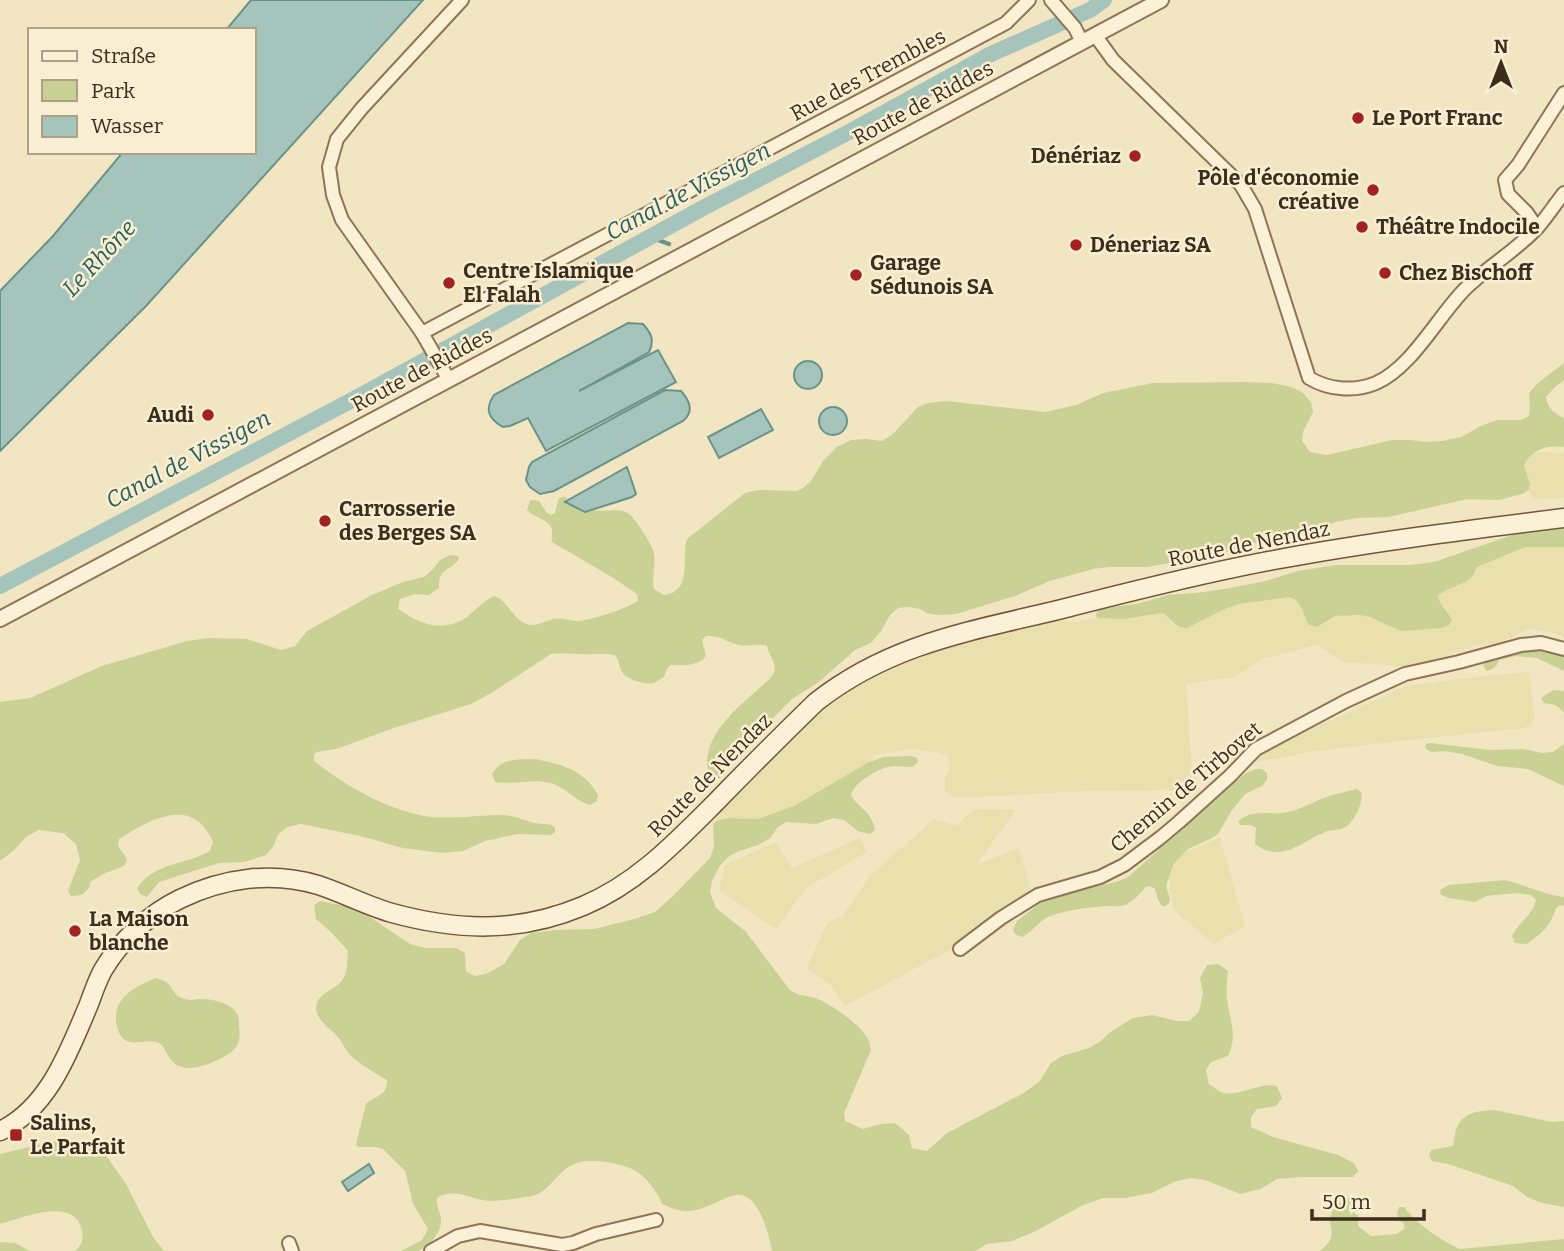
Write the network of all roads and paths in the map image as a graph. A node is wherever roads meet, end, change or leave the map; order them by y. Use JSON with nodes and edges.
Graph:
{"nodes":[{"id":1,"x":462,"y":0,"type":"edge"},
{"id":2,"x":1029,"y":0,"type":"edge"},
{"id":3,"x":1161,"y":0,"type":"edge"},
{"id":4,"x":1055,"y":4,"type":"edge"},
{"id":5,"x":1088,"y":39,"type":"junction"},
{"id":6,"x":1564,"y":93,"type":"edge"},
{"id":7,"x":1564,"y":193,"type":"edge"},
{"id":8,"x":1537,"y":228,"type":"junction"},
{"id":9,"x":422,"y":333,"type":"junction"},
{"id":10,"x":449,"y":380,"type":"junction"},
{"id":11,"x":1564,"y":518,"type":"edge"},
{"id":12,"x":0,"y":619,"type":"edge"},
{"id":13,"x":1564,"y":649,"type":"edge"},
{"id":14,"x":960,"y":949,"type":"dead end"},
{"id":15,"x":0,"y":1131,"type":"edge"},
{"id":16,"x":656,"y":1220,"type":"dead end"},
{"id":17,"x":431,"y":1251,"type":"edge"}],
"edges":[{"from":1,"to":9,"type":"street"},
{"from":2,"to":9,"type":"street","name":"Rue des Trembles"},
{"from":3,"to":5,"type":"street","name":"Route de Riddes"},
{"from":4,"to":5,"type":"street"},
{"from":5,"to":8,"type":"street"},
{"from":5,"to":10,"type":"street","name":"Route de Riddes"},
{"from":6,"to":8,"type":"street"},
{"from":7,"to":8,"type":"street"},
{"from":9,"to":10,"type":"street"},
{"from":10,"to":12,"type":"street","name":"Route de Riddes"},
{"from":11,"to":15,"type":"main road","name":"Route de Nendaz"},
{"from":13,"to":14,"type":"street","name":"Chemin de Tirbovet"},
{"from":16,"to":17,"type":"street"}]}
